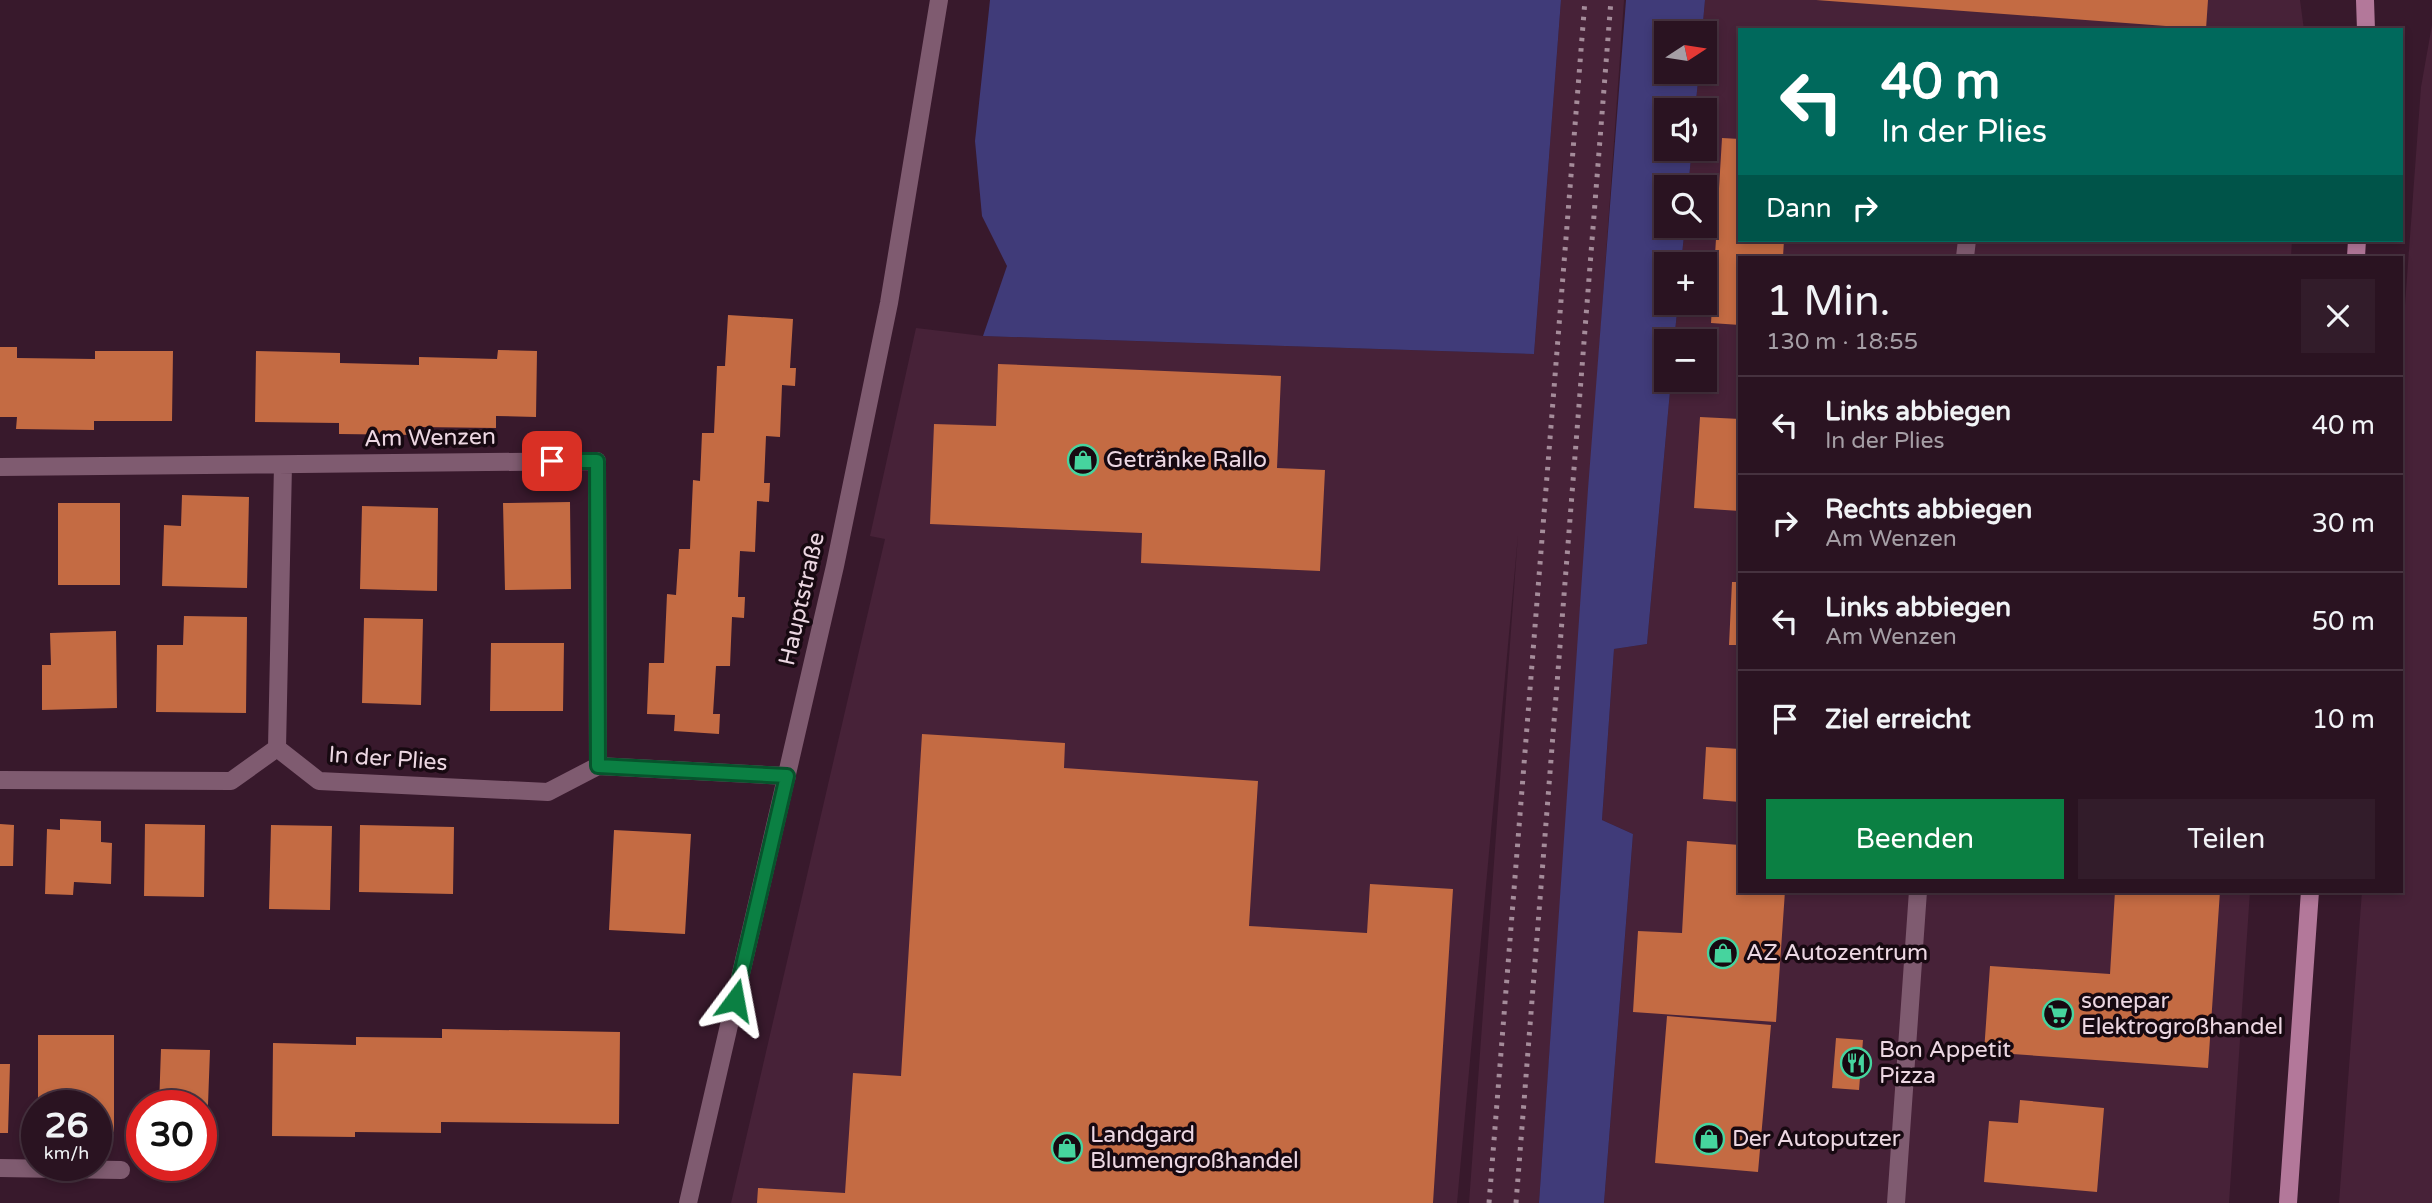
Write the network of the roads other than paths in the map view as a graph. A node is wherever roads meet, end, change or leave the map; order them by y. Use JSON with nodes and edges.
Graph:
{"nodes":[{"id":1,"x":939,"y":0,"type":"edge"},
{"id":2,"x":2365,"y":0,"type":"edge"},
{"id":3,"x":2366,"y":28,"type":"edge"},
{"id":4,"x":282,"y":465,"type":"junction"},
{"id":5,"x":0,"y":467,"type":"edge"},
{"id":6,"x":278,"y":748,"type":"junction"},
{"id":7,"x":598,"y":766,"type":"junction"},
{"id":8,"x":787,"y":776,"type":"junction"},
{"id":9,"x":0,"y":780,"type":"edge"},
{"id":10,"x":1917,"y":893,"type":"edge"},
{"id":11,"x":2310,"y":893,"type":"edge"},
{"id":12,"x":0,"y":1168,"type":"edge"},
{"id":13,"x":121,"y":1170,"type":"dead end"},
{"id":14,"x":688,"y":1203,"type":"edge"},
{"id":15,"x":1896,"y":1203,"type":"edge"},
{"id":16,"x":2288,"y":1203,"type":"edge"}],
"edges":[{"from":1,"to":8,"type":"street","name":"Hauptstraße"},
{"from":2,"to":3,"type":"main road"},
{"from":4,"to":5,"type":"street","name":"Am Wenzen"},
{"from":4,"to":6,"type":"street"},
{"from":4,"to":7,"type":"street","name":"Am Wenzen"},
{"from":6,"to":7,"type":"street","name":"In der Plies"},
{"from":6,"to":9,"type":"street"},
{"from":7,"to":8,"type":"street"},
{"from":8,"to":14,"type":"street","name":"Hauptstraße"},
{"from":10,"to":15,"type":"street"},
{"from":11,"to":16,"type":"main road"},
{"from":12,"to":13,"type":"street"}]}
